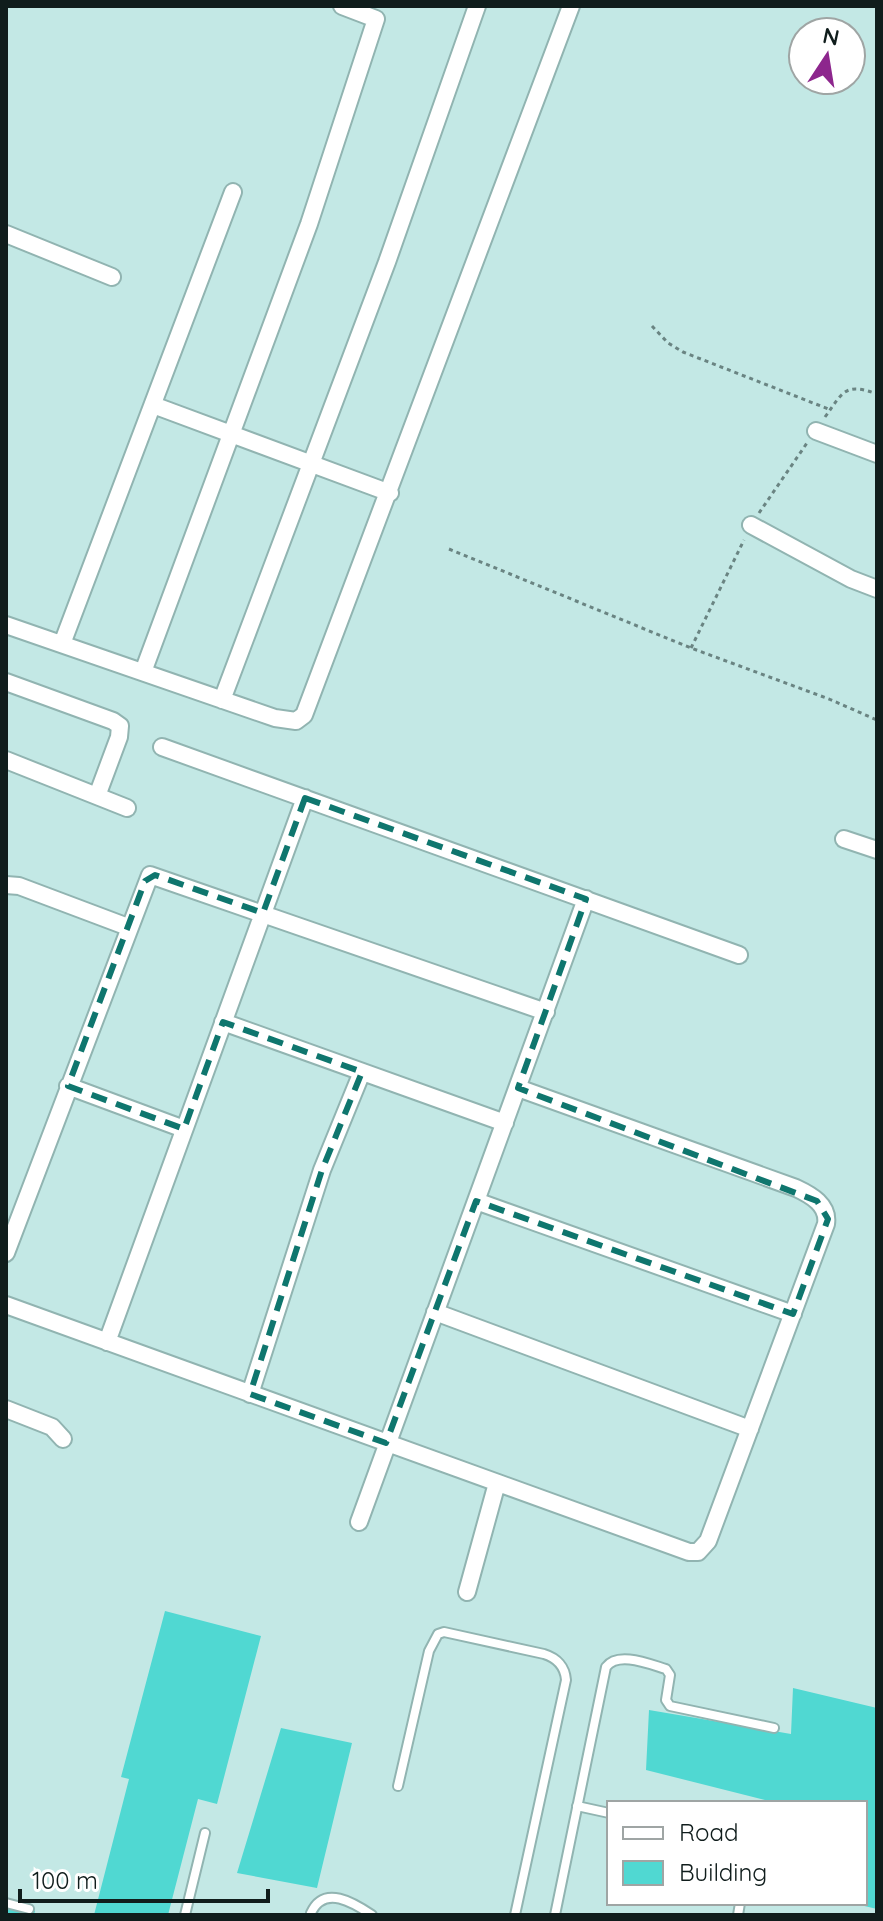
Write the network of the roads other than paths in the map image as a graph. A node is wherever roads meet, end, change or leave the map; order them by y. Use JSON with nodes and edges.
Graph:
{"nodes":[{"id":1,"x":342,"y":6,"type":"edge"},
{"id":2,"x":477,"y":6,"type":"edge"},
{"id":3,"x":571,"y":6,"type":"edge"},
{"id":4,"x":233,"y":192,"type":"dead end"},
{"id":5,"x":6,"y":234,"type":"edge"},
{"id":6,"x":112,"y":277,"type":"dead end"},
{"id":7,"x":153,"y":405,"type":"junction"},
{"id":8,"x":816,"y":431,"type":"road end"},
{"id":9,"x":231,"y":434,"type":"junction"},
{"id":10,"x":877,"y":454,"type":"edge"},
{"id":11,"x":311,"y":464,"type":"junction"},
{"id":12,"x":390,"y":493,"type":"junction"},
{"id":13,"x":751,"y":525,"type":"road end"},
{"id":14,"x":877,"y":589,"type":"edge"},
{"id":15,"x":6,"y":625,"type":"edge"},
{"id":16,"x":62,"y":644,"type":"junction"},
{"id":17,"x":143,"y":672,"type":"junction"},
{"id":18,"x":6,"y":682,"type":"edge"},
{"id":19,"x":222,"y":700,"type":"junction"},
{"id":20,"x":162,"y":747,"type":"dead end"},
{"id":21,"x":6,"y":760,"type":"edge"},
{"id":22,"x":97,"y":796,"type":"junction"},
{"id":23,"x":305,"y":798,"type":"junction"},
{"id":24,"x":127,"y":808,"type":"dead end"},
{"id":25,"x":844,"y":839,"type":"dead end"},
{"id":26,"x":877,"y":850,"type":"edge"},
{"id":27,"x":6,"y":885,"type":"edge"},
{"id":28,"x":586,"y":899,"type":"junction"},
{"id":29,"x":263,"y":913,"type":"junction"},
{"id":30,"x":128,"y":927,"type":"junction"},
{"id":31,"x":739,"y":955,"type":"dead end"},
{"id":32,"x":546,"y":1012,"type":"junction"},
{"id":33,"x":223,"y":1022,"type":"junction"},
{"id":34,"x":362,"y":1072,"type":"junction"},
{"id":35,"x":68,"y":1086,"type":"junction"},
{"id":36,"x":518,"y":1088,"type":"junction"},
{"id":37,"x":505,"y":1123,"type":"junction"},
{"id":38,"x":184,"y":1129,"type":"junction"},
{"id":39,"x":476,"y":1201,"type":"junction"},
{"id":40,"x":6,"y":1253,"type":"edge"},
{"id":41,"x":6,"y":1305,"type":"edge"},
{"id":42,"x":435,"y":1312,"type":"junction"},
{"id":43,"x":793,"y":1314,"type":"junction"},
{"id":44,"x":107,"y":1342,"type":"junction"},
{"id":45,"x":250,"y":1394,"type":"junction"},
{"id":46,"x":6,"y":1409,"type":"edge"},
{"id":47,"x":750,"y":1429,"type":"junction"},
{"id":48,"x":63,"y":1439,"type":"dead end"},
{"id":49,"x":386,"y":1443,"type":"junction"},
{"id":50,"x":497,"y":1483,"type":"junction"},
{"id":51,"x":359,"y":1522,"type":"dead end"},
{"id":52,"x":467,"y":1592,"type":"dead end"},
{"id":53,"x":774,"y":1728,"type":"dead end"},
{"id":54,"x":398,"y":1786,"type":"dead end"},
{"id":55,"x":577,"y":1806,"type":"junction"},
{"id":56,"x":607,"y":1813,"type":"edge"},
{"id":57,"x":205,"y":1833,"type":"dead end"},
{"id":58,"x":6,"y":1903,"type":"edge"},
{"id":59,"x":29,"y":1909,"type":"dead end"},
{"id":60,"x":311,"y":1913,"type":"dead end"},
{"id":61,"x":185,"y":1915,"type":"edge"},
{"id":62,"x":372,"y":1915,"type":"edge"},
{"id":63,"x":515,"y":1915,"type":"edge"},
{"id":64,"x":555,"y":1915,"type":"edge"}],
"edges":[{"from":1,"to":9,"type":"street"},
{"from":2,"to":11,"type":"street"},
{"from":3,"to":12,"type":"street"},
{"from":4,"to":7,"type":"street"},
{"from":5,"to":6,"type":"street"},
{"from":7,"to":9,"type":"street"},
{"from":7,"to":16,"type":"street"},
{"from":8,"to":10,"type":"street"},
{"from":9,"to":11,"type":"street"},
{"from":9,"to":17,"type":"street"},
{"from":11,"to":12,"type":"street"},
{"from":11,"to":19,"type":"street"},
{"from":12,"to":19,"type":"street"},
{"from":13,"to":14,"type":"street"},
{"from":15,"to":16,"type":"street"},
{"from":16,"to":17,"type":"street"},
{"from":17,"to":19,"type":"street"},
{"from":18,"to":22,"type":"street"},
{"from":20,"to":23,"type":"street"},
{"from":21,"to":22,"type":"street"},
{"from":22,"to":24,"type":"street"},
{"from":23,"to":28,"type":"street"},
{"from":23,"to":29,"type":"street"},
{"from":25,"to":26,"type":"street"},
{"from":27,"to":30,"type":"street"},
{"from":28,"to":31,"type":"street"},
{"from":28,"to":32,"type":"street"},
{"from":29,"to":30,"type":"street"},
{"from":29,"to":32,"type":"street"},
{"from":29,"to":33,"type":"street"},
{"from":30,"to":35,"type":"street"},
{"from":32,"to":36,"type":"street"},
{"from":33,"to":34,"type":"street"},
{"from":33,"to":38,"type":"street"},
{"from":34,"to":37,"type":"street"},
{"from":34,"to":45,"type":"street"},
{"from":35,"to":38,"type":"street"},
{"from":35,"to":40,"type":"street"},
{"from":36,"to":37,"type":"street"},
{"from":36,"to":43,"type":"street"},
{"from":37,"to":39,"type":"street"},
{"from":38,"to":44,"type":"street"},
{"from":39,"to":42,"type":"street"},
{"from":39,"to":43,"type":"street"},
{"from":41,"to":44,"type":"street"},
{"from":42,"to":47,"type":"street"},
{"from":42,"to":49,"type":"street"},
{"from":43,"to":47,"type":"street"},
{"from":44,"to":45,"type":"street"},
{"from":45,"to":49,"type":"street"},
{"from":46,"to":48,"type":"street"},
{"from":47,"to":50,"type":"street"},
{"from":49,"to":50,"type":"street"},
{"from":49,"to":51,"type":"street"},
{"from":50,"to":52,"type":"street"},
{"from":53,"to":55,"type":"lane"},
{"from":54,"to":63,"type":"lane"},
{"from":55,"to":56,"type":"lane"},
{"from":55,"to":64,"type":"lane"},
{"from":57,"to":61,"type":"lane"},
{"from":58,"to":59,"type":"lane"},
{"from":60,"to":62,"type":"lane"}]}
